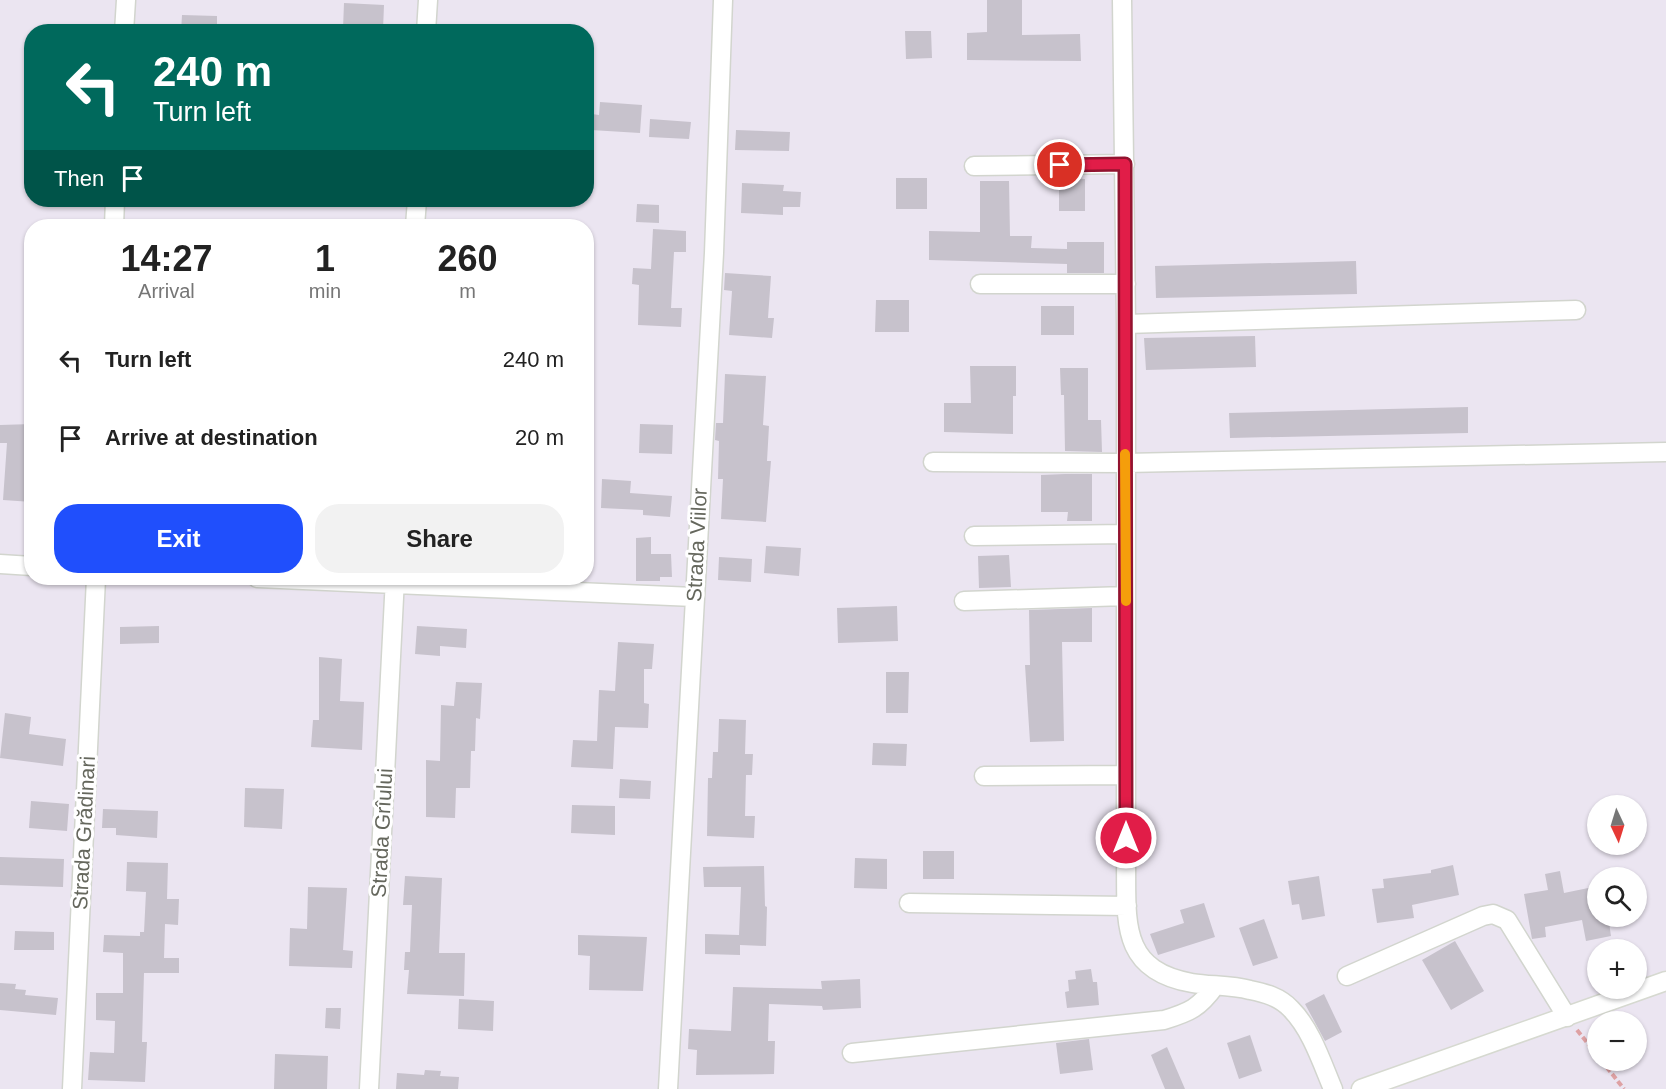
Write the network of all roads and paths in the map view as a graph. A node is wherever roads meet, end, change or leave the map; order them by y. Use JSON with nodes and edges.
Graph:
{"nodes":[{"id":1,"x":126,"y":0,"type":"edge"},
{"id":2,"x":428,"y":0,"type":"edge"},
{"id":3,"x":723,"y":0,"type":"edge"},
{"id":4,"x":1122,"y":0,"type":"edge"},
{"id":5,"x":124,"y":24,"type":"edge"},
{"id":6,"x":426,"y":24,"type":"edge"},
{"id":7,"x":1125,"y":164,"type":"junction"},
{"id":8,"x":974,"y":166,"type":"dead end"},
{"id":9,"x":980,"y":284,"type":"dead end"},
{"id":10,"x":1126,"y":284,"type":"junction"},
{"id":11,"x":1576,"y":310,"type":"dead end"},
{"id":12,"x":1126,"y":324,"type":"junction"},
{"id":13,"x":1666,"y":452,"type":"edge"},
{"id":14,"x":933,"y":462,"type":"dead end"},
{"id":15,"x":1125,"y":463,"type":"junction"},
{"id":16,"x":1126,"y":534,"type":"junction"},
{"id":17,"x":974,"y":536,"type":"dead end"},
{"id":18,"x":0,"y":564,"type":"edge"},
{"id":19,"x":24,"y":566,"type":"edge"},
{"id":20,"x":96,"y":585,"type":"edge"},
{"id":21,"x":395,"y":585,"type":"edge"},
{"id":22,"x":470,"y":585,"type":"edge"},
{"id":23,"x":1126,"y":596,"type":"junction"},
{"id":24,"x":694,"y":597,"type":"junction"},
{"id":25,"x":964,"y":601,"type":"dead end"},
{"id":26,"x":1126,"y":775,"type":"junction"},
{"id":27,"x":984,"y":776,"type":"dead end"},
{"id":28,"x":909,"y":903,"type":"dead end"},
{"id":29,"x":1127,"y":906,"type":"junction"},
{"id":30,"x":1347,"y":976,"type":"dead end"},
{"id":31,"x":1666,"y":981,"type":"edge"},
{"id":32,"x":1215,"y":986,"type":"junction"},
{"id":33,"x":1567,"y":1017,"type":"junction"},
{"id":34,"x":1587,"y":1042,"type":"edge"},
{"id":35,"x":852,"y":1053,"type":"dead end"},
{"id":36,"x":1610,"y":1071,"type":"edge"},
{"id":37,"x":72,"y":1089,"type":"edge"},
{"id":38,"x":369,"y":1089,"type":"edge"},
{"id":39,"x":668,"y":1089,"type":"edge"},
{"id":40,"x":1334,"y":1089,"type":"edge"},
{"id":41,"x":1361,"y":1089,"type":"edge"},
{"id":42,"x":1624,"y":1089,"type":"edge"}],
"edges":[{"from":1,"to":5,"type":"street"},
{"from":2,"to":6,"type":"street"},
{"from":3,"to":24,"type":"street","name":"Strada Viilor"},
{"from":4,"to":7,"type":"street"},
{"from":7,"to":8,"type":"street"},
{"from":7,"to":10,"type":"street"},
{"from":9,"to":10,"type":"street"},
{"from":10,"to":12,"type":"street"},
{"from":11,"to":12,"type":"street"},
{"from":12,"to":15,"type":"street"},
{"from":13,"to":15,"type":"street"},
{"from":14,"to":15,"type":"street"},
{"from":15,"to":16,"type":"street"},
{"from":16,"to":17,"type":"street"},
{"from":16,"to":23,"type":"street"},
{"from":18,"to":19,"type":"street"},
{"from":20,"to":37,"type":"street","name":"Strada Grădinari"},
{"from":21,"to":38,"type":"street","name":"Strada Grîului"},
{"from":22,"to":24,"type":"street"},
{"from":23,"to":25,"type":"street"},
{"from":23,"to":26,"type":"street"},
{"from":24,"to":39,"type":"street","name":"Strada Viilor"},
{"from":26,"to":27,"type":"street"},
{"from":26,"to":29,"type":"street"},
{"from":28,"to":29,"type":"street"},
{"from":29,"to":32,"type":"street"},
{"from":30,"to":33,"type":"street"},
{"from":31,"to":33,"type":"street"},
{"from":32,"to":35,"type":"street"},
{"from":32,"to":40,"type":"street"},
{"from":33,"to":34,"type":"path"},
{"from":33,"to":41,"type":"street"},
{"from":36,"to":42,"type":"path"}]}
